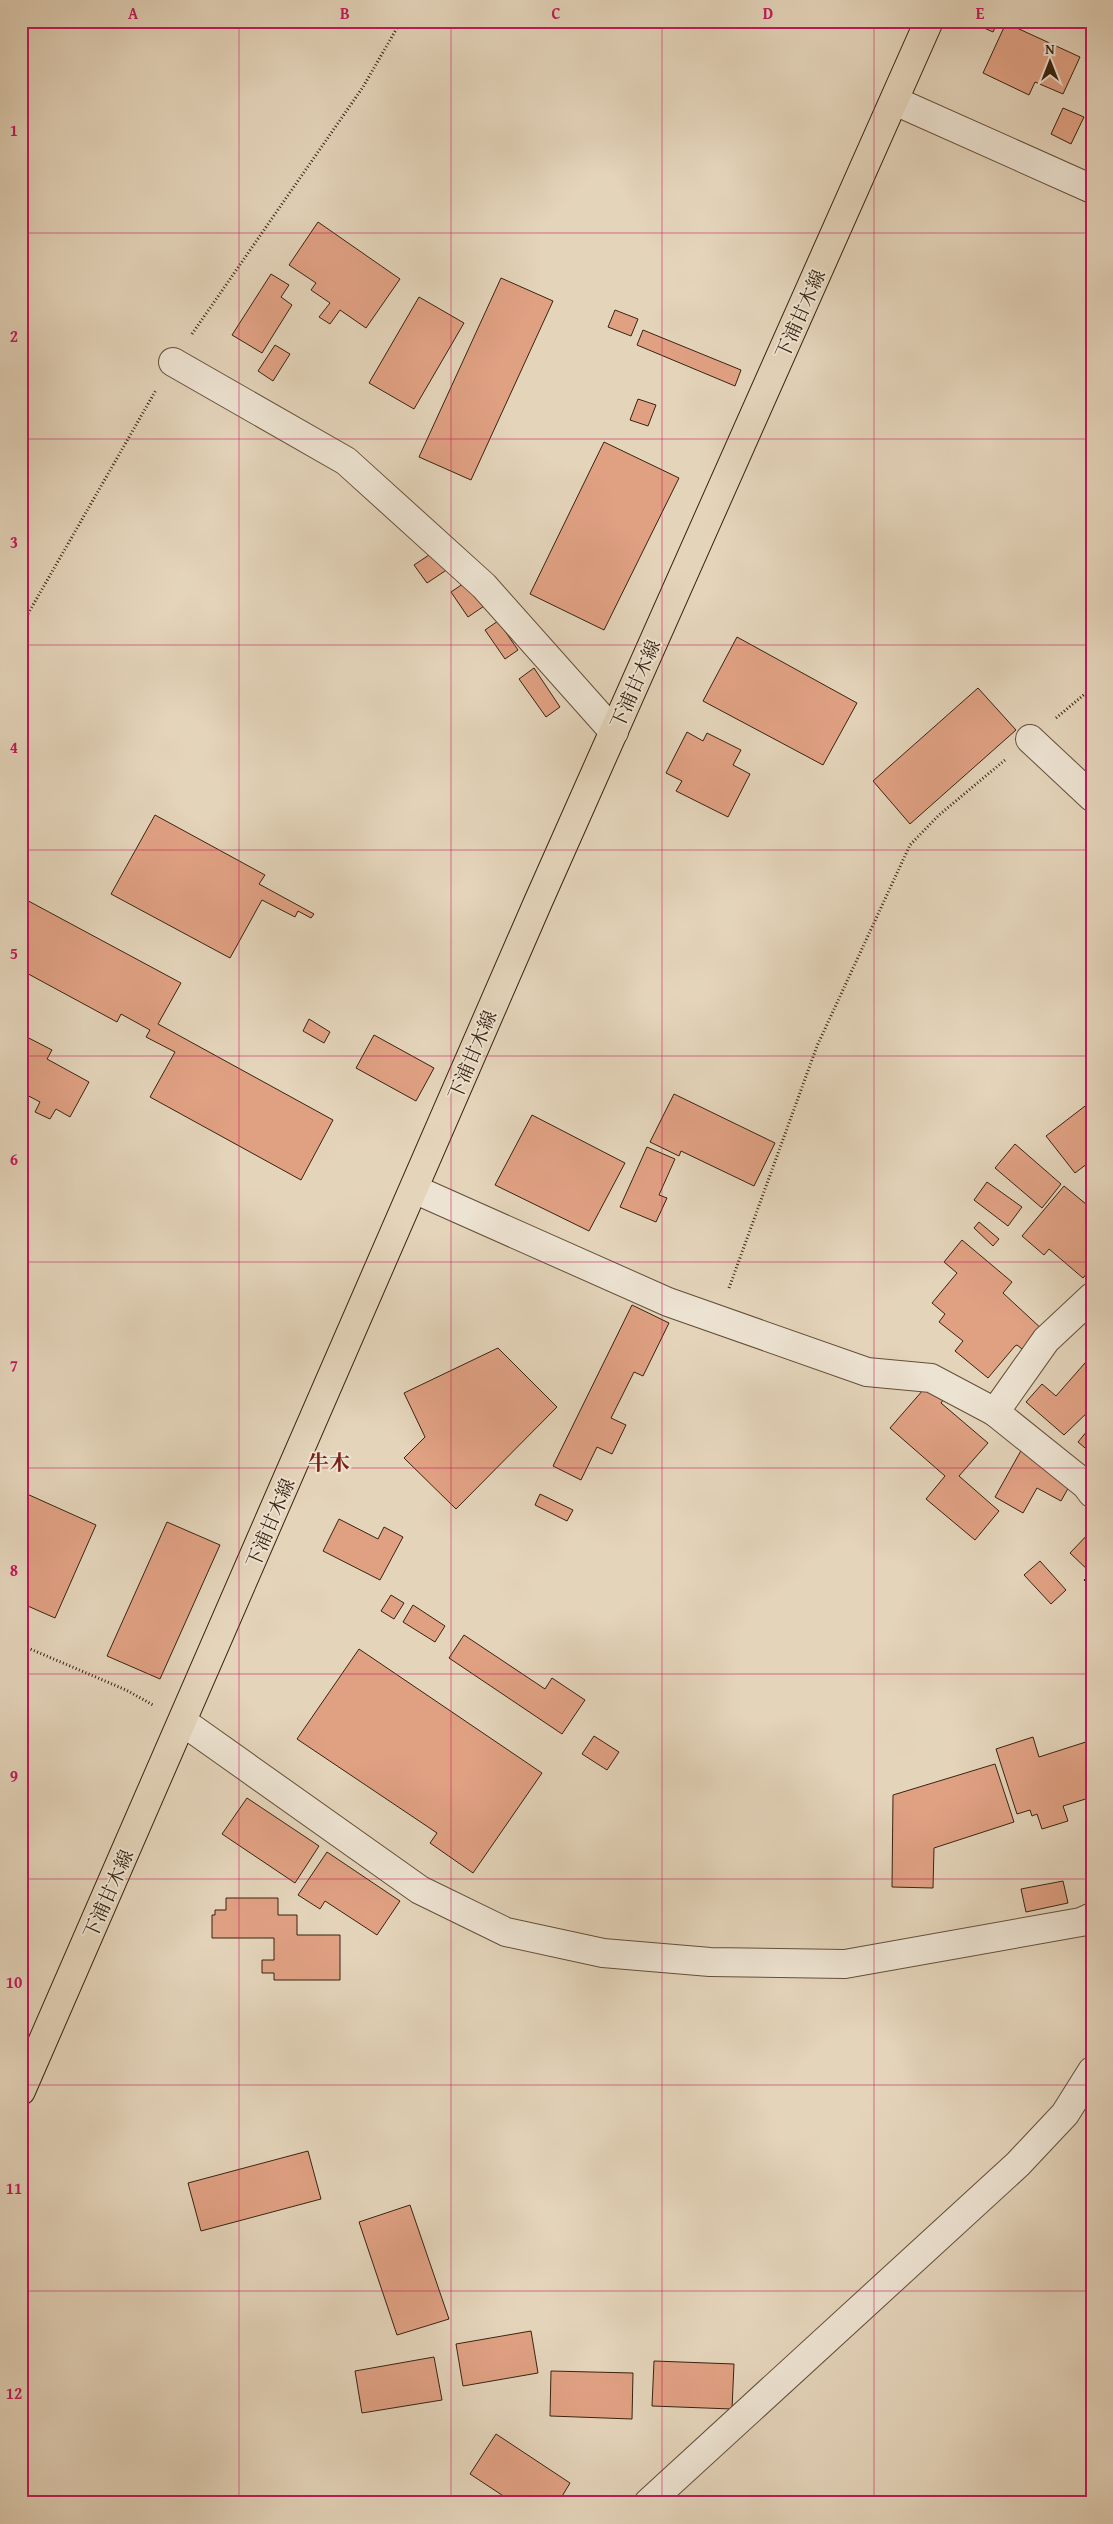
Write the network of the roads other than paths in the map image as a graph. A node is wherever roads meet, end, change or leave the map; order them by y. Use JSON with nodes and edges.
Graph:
{"nodes":[{"id":1,"x":929,"y":21,"type":"edge"},
{"id":2,"x":895,"y":101,"type":"junction"},
{"id":3,"x":1092,"y":189,"type":"edge"},
{"id":4,"x":172,"y":362,"type":"road end"},
{"id":5,"x":614,"y":732,"type":"junction"},
{"id":6,"x":1030,"y":739,"type":"road end"},
{"id":7,"x":1092,"y":798,"type":"edge"},
{"id":8,"x":414,"y":1189,"type":"junction"},
{"id":9,"x":1092,"y":1297,"type":"edge"},
{"id":10,"x":995,"y":1412,"type":"junction"},
{"id":11,"x":1092,"y":1493,"type":"edge"},
{"id":12,"x":183,"y":1722,"type":"junction"},
{"id":13,"x":1092,"y":1918,"type":"edge"},
{"id":14,"x":1092,"y":2071,"type":"edge"},
{"id":15,"x":21,"y":2091,"type":"edge"},
{"id":16,"x":648,"y":2503,"type":"edge"}],
"edges":[{"from":1,"to":2,"type":"main road","name":"下浦甘木線"},
{"from":2,"to":3,"type":"street"},
{"from":2,"to":5,"type":"main road","name":"下浦甘木線"},
{"from":4,"to":5,"type":"street"},
{"from":5,"to":8,"type":"main road","name":"下浦甘木線"},
{"from":6,"to":7,"type":"street"},
{"from":8,"to":10,"type":"street"},
{"from":8,"to":12,"type":"main road","name":"下浦甘木線"},
{"from":9,"to":10,"type":"street"},
{"from":10,"to":11,"type":"street"},
{"from":12,"to":13,"type":"street"},
{"from":12,"to":15,"type":"main road","name":"下浦甘木線"},
{"from":14,"to":16,"type":"street"}]}
